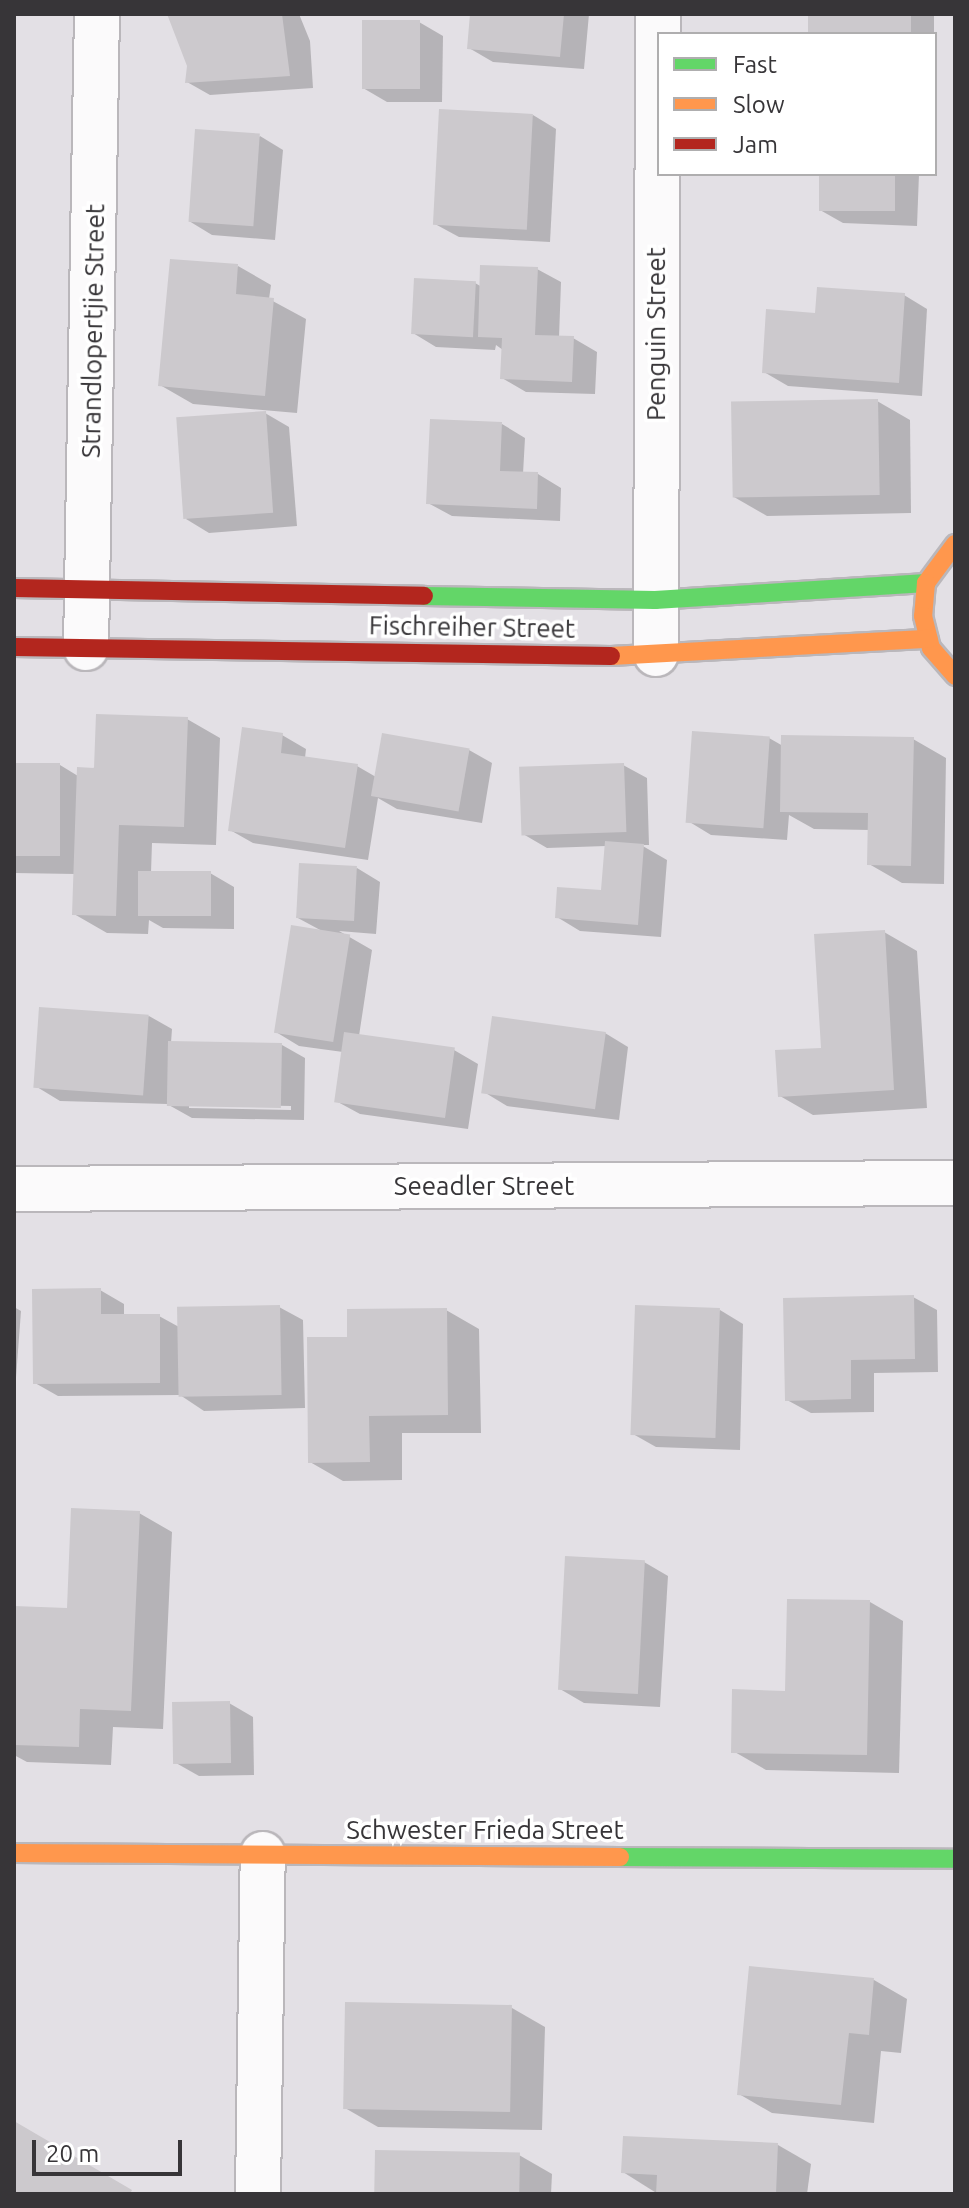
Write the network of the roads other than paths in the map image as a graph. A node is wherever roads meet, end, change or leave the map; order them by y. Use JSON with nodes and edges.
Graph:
{"nodes":[{"id":1,"x":97,"y":14,"type":"edge"},
{"id":2,"x":657,"y":176,"type":"edge"},
{"id":3,"x":955,"y":544,"type":"edge"},
{"id":4,"x":926,"y":583,"type":"junction"},
{"id":5,"x":89,"y":587,"type":"junction"},
{"id":6,"x":14,"y":588,"type":"edge"},
{"id":7,"x":655,"y":600,"type":"junction"},
{"id":8,"x":929,"y":639,"type":"junction"},
{"id":9,"x":14,"y":647,"type":"edge"},
{"id":10,"x":86,"y":648,"type":"junction"},
{"id":11,"x":656,"y":654,"type":"junction"},
{"id":12,"x":955,"y":676,"type":"edge"},
{"id":13,"x":955,"y":1183,"type":"edge"},
{"id":14,"x":14,"y":1189,"type":"edge"},
{"id":15,"x":14,"y":1853,"type":"edge"},
{"id":16,"x":263,"y":1854,"type":"junction"},
{"id":17,"x":955,"y":1859,"type":"edge"},
{"id":18,"x":258,"y":2194,"type":"edge"}],
"edges":[{"from":1,"to":5,"type":"street","name":"Strandlopertjie Street"},
{"from":2,"to":7,"type":"street","name":"Penguin Street"},
{"from":3,"to":4,"type":"street"},
{"from":4,"to":7,"type":"street","name":"Fischreiher Street"},
{"from":4,"to":8,"type":"street"},
{"from":5,"to":6,"type":"street","name":"Fischreiher Street"},
{"from":5,"to":7,"type":"street","name":"Fischreiher Street"},
{"from":5,"to":10,"type":"street","name":"Strandlopertjie Street"},
{"from":7,"to":11,"type":"street","name":"Penguin Street"},
{"from":8,"to":11,"type":"street","name":"Fischreiher Street"},
{"from":8,"to":12,"type":"street"},
{"from":9,"to":10,"type":"street","name":"Fischreiher Street"},
{"from":10,"to":11,"type":"street","name":"Fischreiher Street"},
{"from":13,"to":14,"type":"street","name":"Seeadler Street"},
{"from":15,"to":16,"type":"street","name":"Schwester Frieda Street"},
{"from":16,"to":17,"type":"street","name":"Schwester Frieda Street"},
{"from":16,"to":18,"type":"street"}]}
